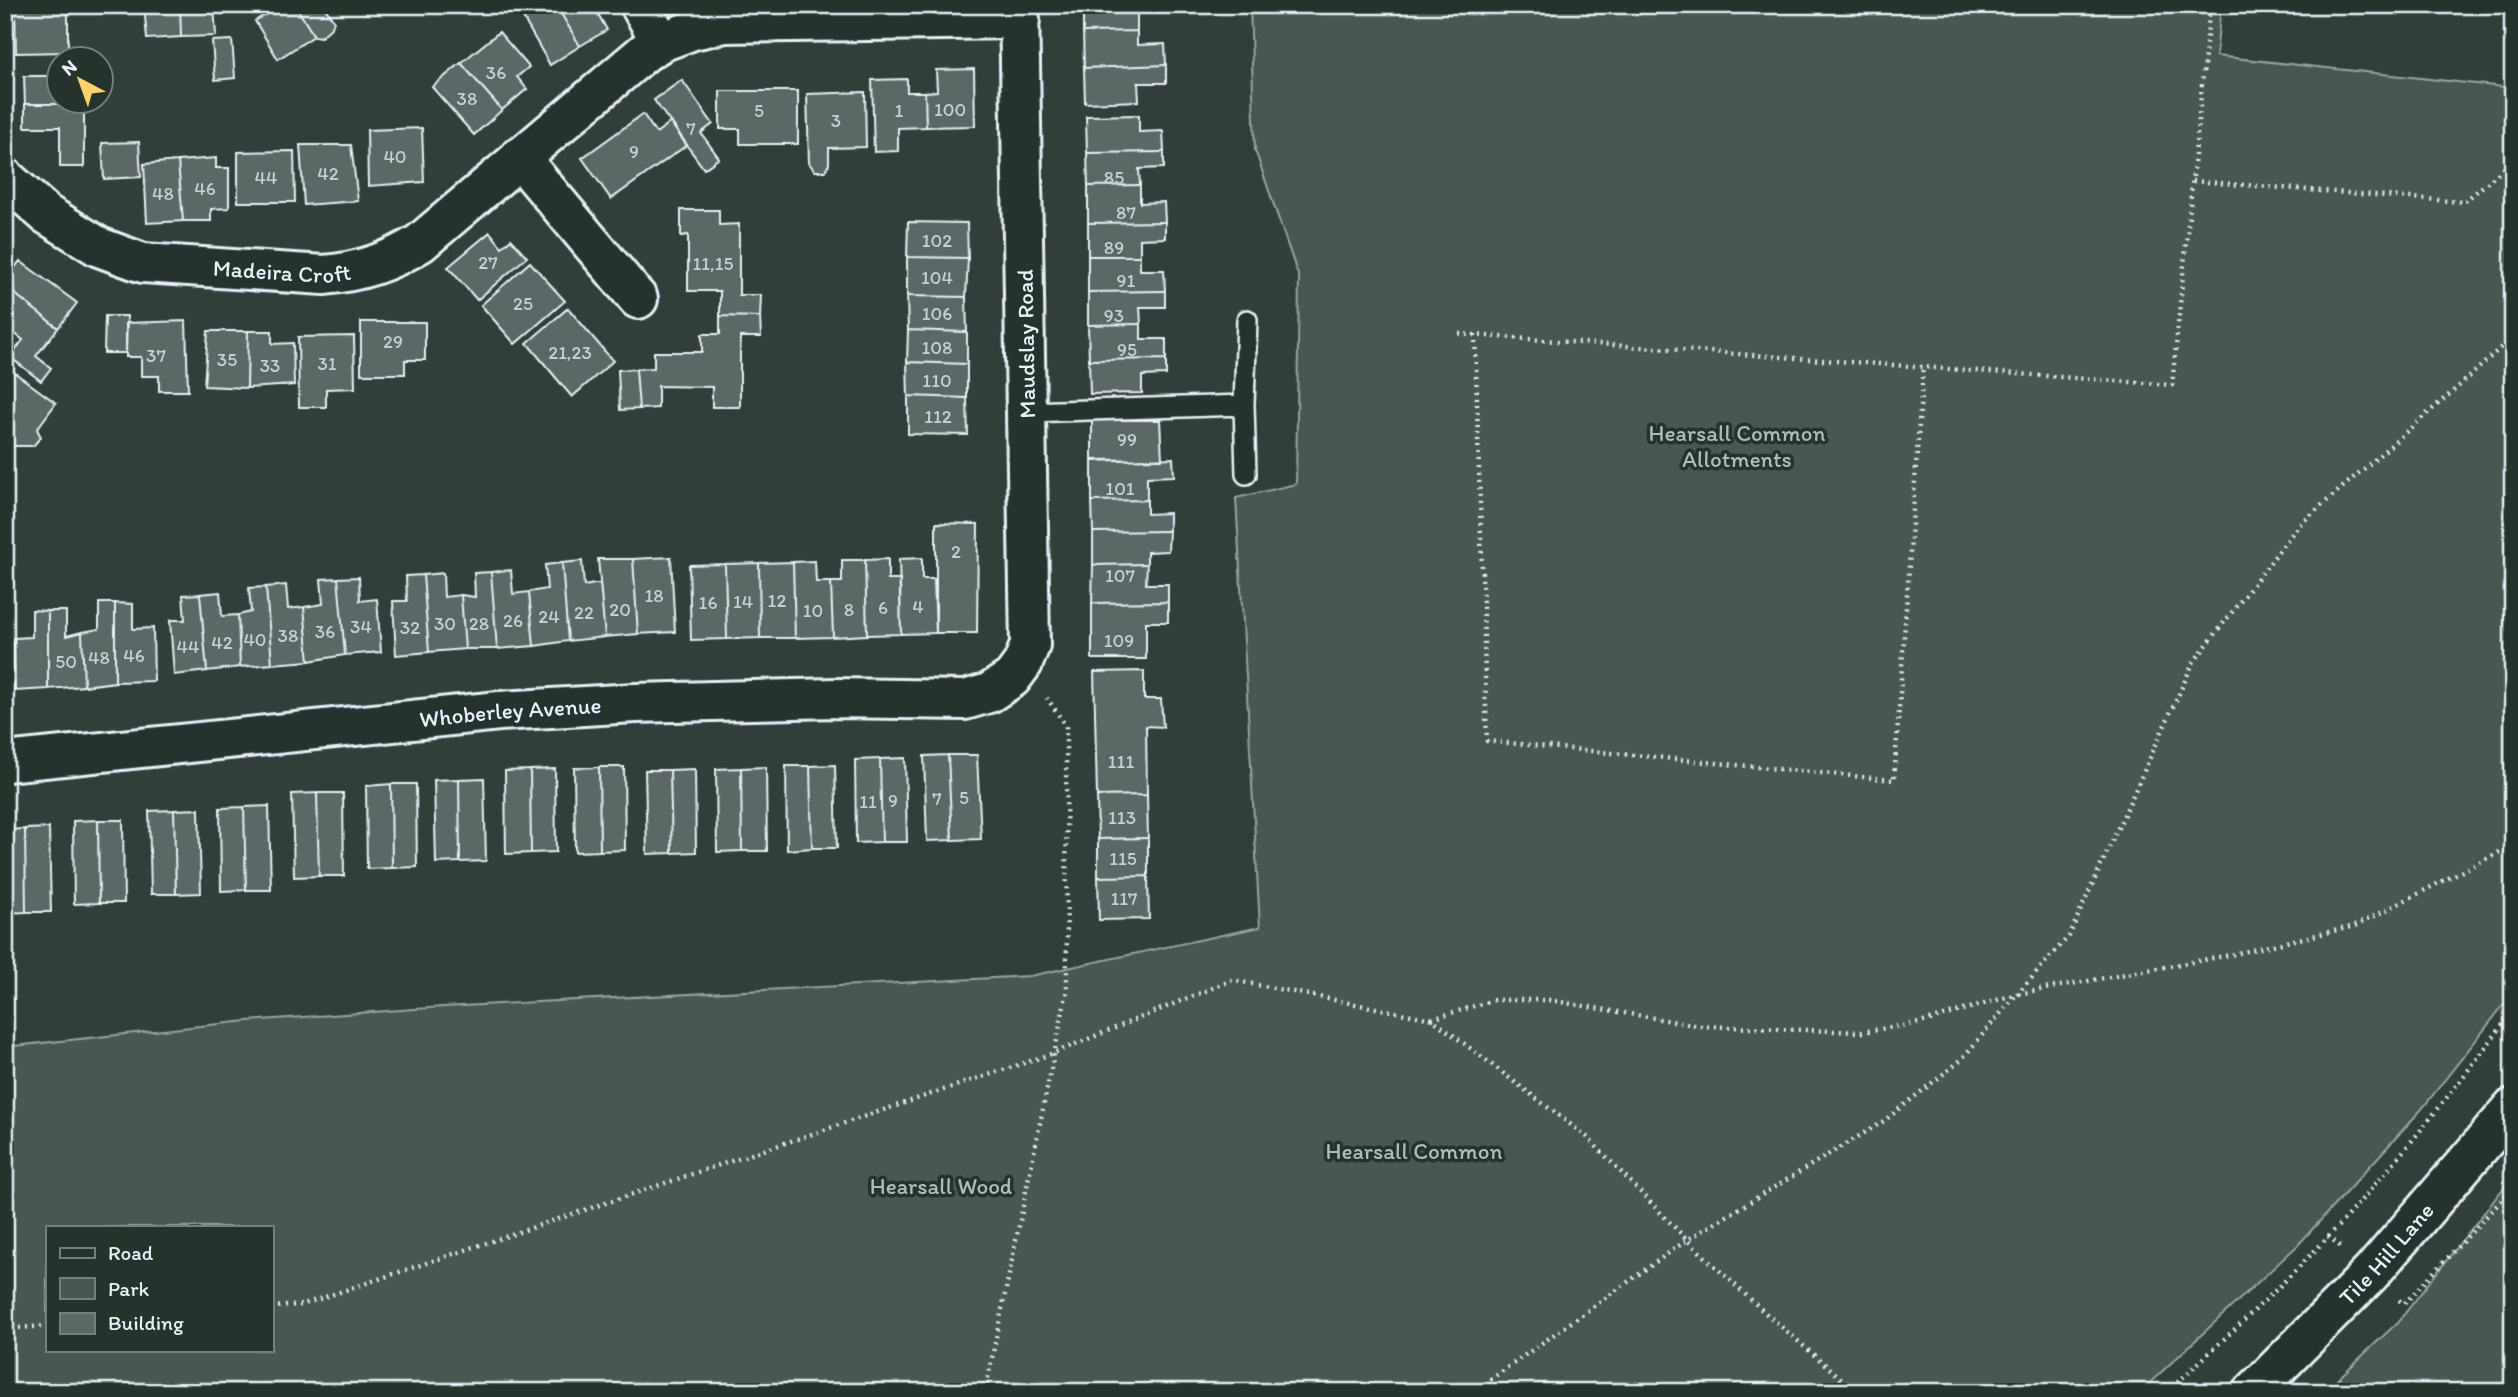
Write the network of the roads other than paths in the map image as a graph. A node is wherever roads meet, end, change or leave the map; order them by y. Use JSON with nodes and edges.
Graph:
{"nodes":[{"id":1,"x":640,"y":5,"type":"edge"},
{"id":2,"x":1020,"y":12,"type":"edge"},
{"id":3,"x":661,"y":41,"type":"junction"},
{"id":4,"x":519,"y":157,"type":"junction"},
{"id":5,"x":12,"y":198,"type":"edge"},
{"id":6,"x":638,"y":299,"type":"dead end"},
{"id":7,"x":1247,"y":320,"type":"dead end"},
{"id":8,"x":1244,"y":405,"type":"junction"},
{"id":9,"x":1027,"y":412,"type":"junction"},
{"id":10,"x":1246,"y":474,"type":"dead end"},
{"id":11,"x":1017,"y":671,"type":"joint"},
{"id":12,"x":5,"y":762,"type":"edge"},
{"id":13,"x":2513,"y":1108,"type":"edge"},
{"id":14,"x":2253,"y":1392,"type":"edge"}],
"edges":[{"from":1,"to":3,"type":"street"},
{"from":2,"to":3,"type":"street","name":"Madeira Croft"},
{"from":2,"to":9,"type":"street","name":"Maudslay Road"},
{"from":3,"to":4,"type":"street","name":"Madeira Croft"},
{"from":4,"to":5,"type":"street","name":"Madeira Croft"},
{"from":4,"to":6,"type":"street"},
{"from":7,"to":8,"type":"lane"},
{"from":8,"to":9,"type":"lane"},
{"from":8,"to":10,"type":"lane"},
{"from":9,"to":11,"type":"street","name":"Maudslay Road"},
{"from":11,"to":12,"type":"street","name":"Whoberley Avenue"},
{"from":13,"to":14,"type":"street","name":"Tile Hill Lane"}]}
